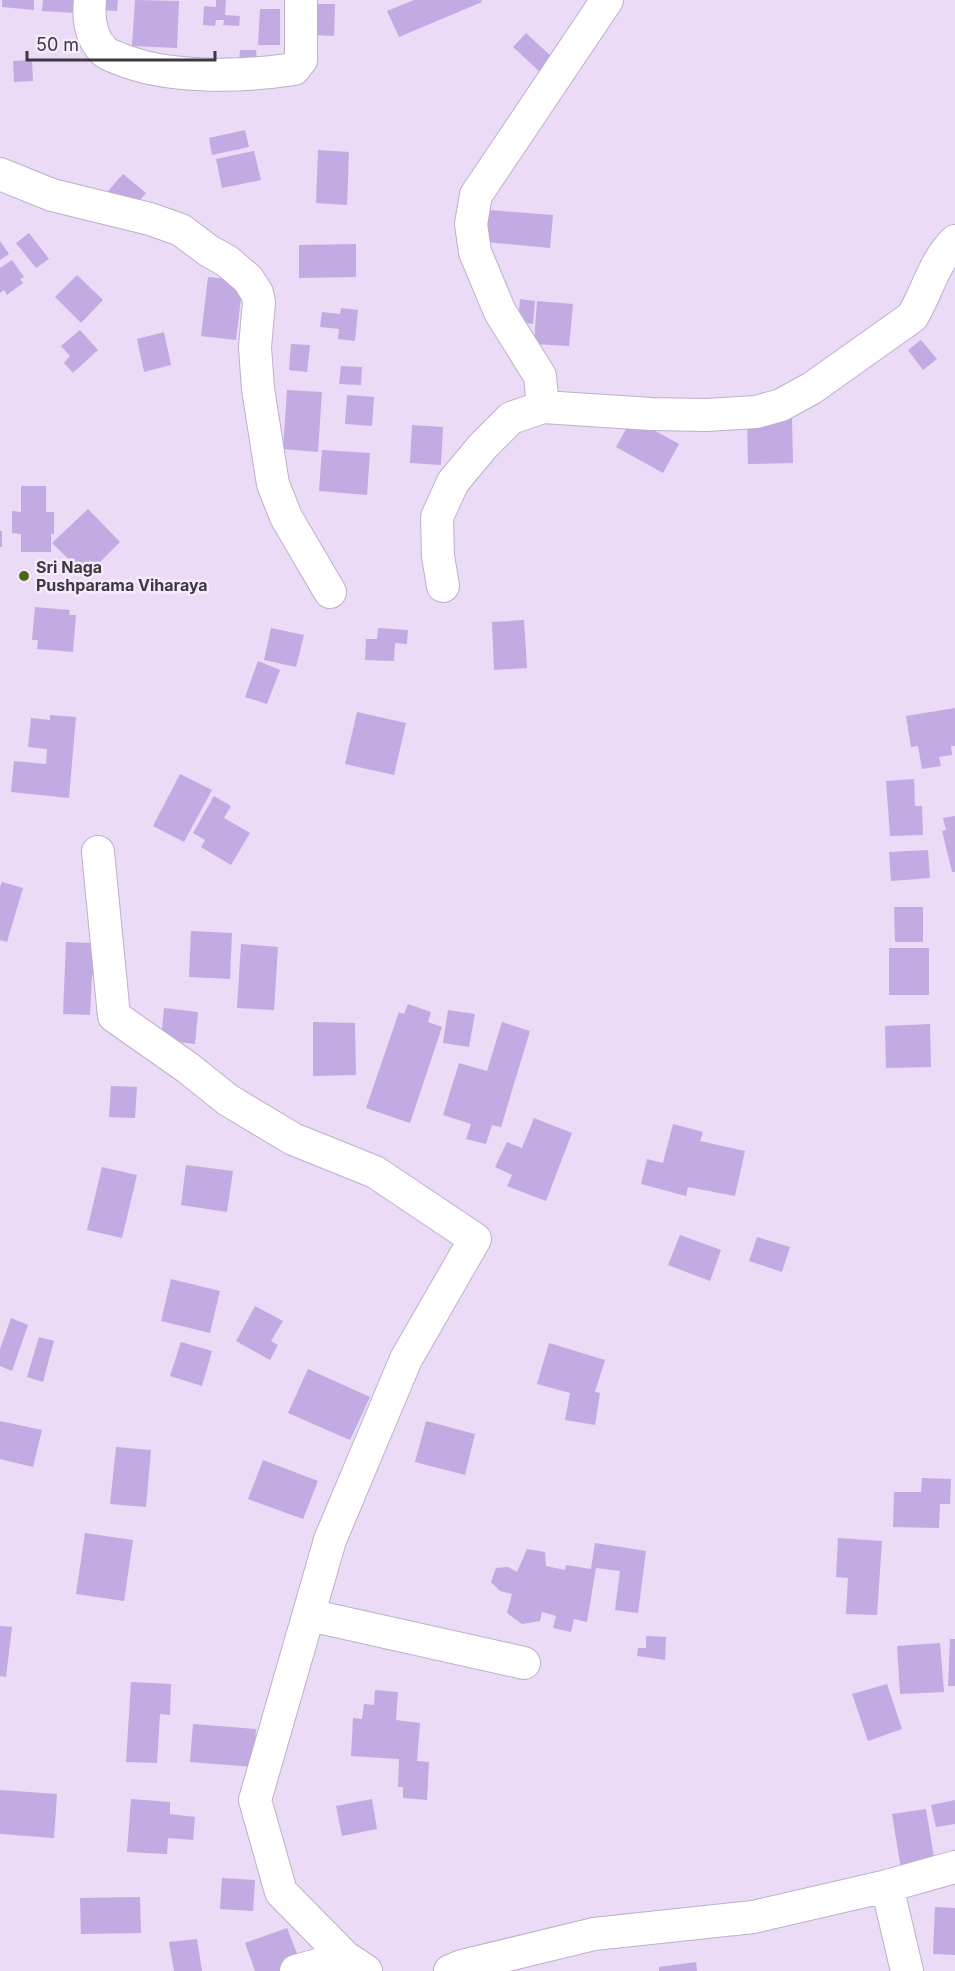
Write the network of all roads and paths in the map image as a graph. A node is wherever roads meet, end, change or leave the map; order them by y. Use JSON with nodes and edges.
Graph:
{"nodes":[{"id":1,"x":90,"y":0,"type":"edge"},
{"id":2,"x":301,"y":0,"type":"edge"},
{"id":3,"x":607,"y":0,"type":"edge"},
{"id":4,"x":0,"y":174,"type":"edge"},
{"id":5,"x":955,"y":241,"type":"edge"},
{"id":6,"x":543,"y":407,"type":"junction"},
{"id":7,"x":443,"y":586,"type":"dead end"},
{"id":8,"x":330,"y":592,"type":"dead end"},
{"id":9,"x":98,"y":852,"type":"dead end"},
{"id":10,"x":309,"y":1615,"type":"junction"},
{"id":11,"x":524,"y":1663,"type":"dead end"},
{"id":12,"x":955,"y":1867,"type":"edge"},
{"id":13,"x":887,"y":1886,"type":"junction"},
{"id":14,"x":355,"y":1964,"type":"edge"},
{"id":15,"x":296,"y":1971,"type":"edge"},
{"id":16,"x":450,"y":1971,"type":"edge"},
{"id":17,"x":907,"y":1971,"type":"edge"}],
"edges":[{"from":1,"to":2,"type":"street"},
{"from":3,"to":6,"type":"street"},
{"from":4,"to":8,"type":"street"},
{"from":5,"to":6,"type":"street"},
{"from":6,"to":7,"type":"street"},
{"from":9,"to":10,"type":"street"},
{"from":10,"to":11,"type":"street"},
{"from":10,"to":14,"type":"street"},
{"from":12,"to":13,"type":"street"},
{"from":13,"to":16,"type":"street"},
{"from":13,"to":17,"type":"street"},
{"from":14,"to":15,"type":"street"}]}
